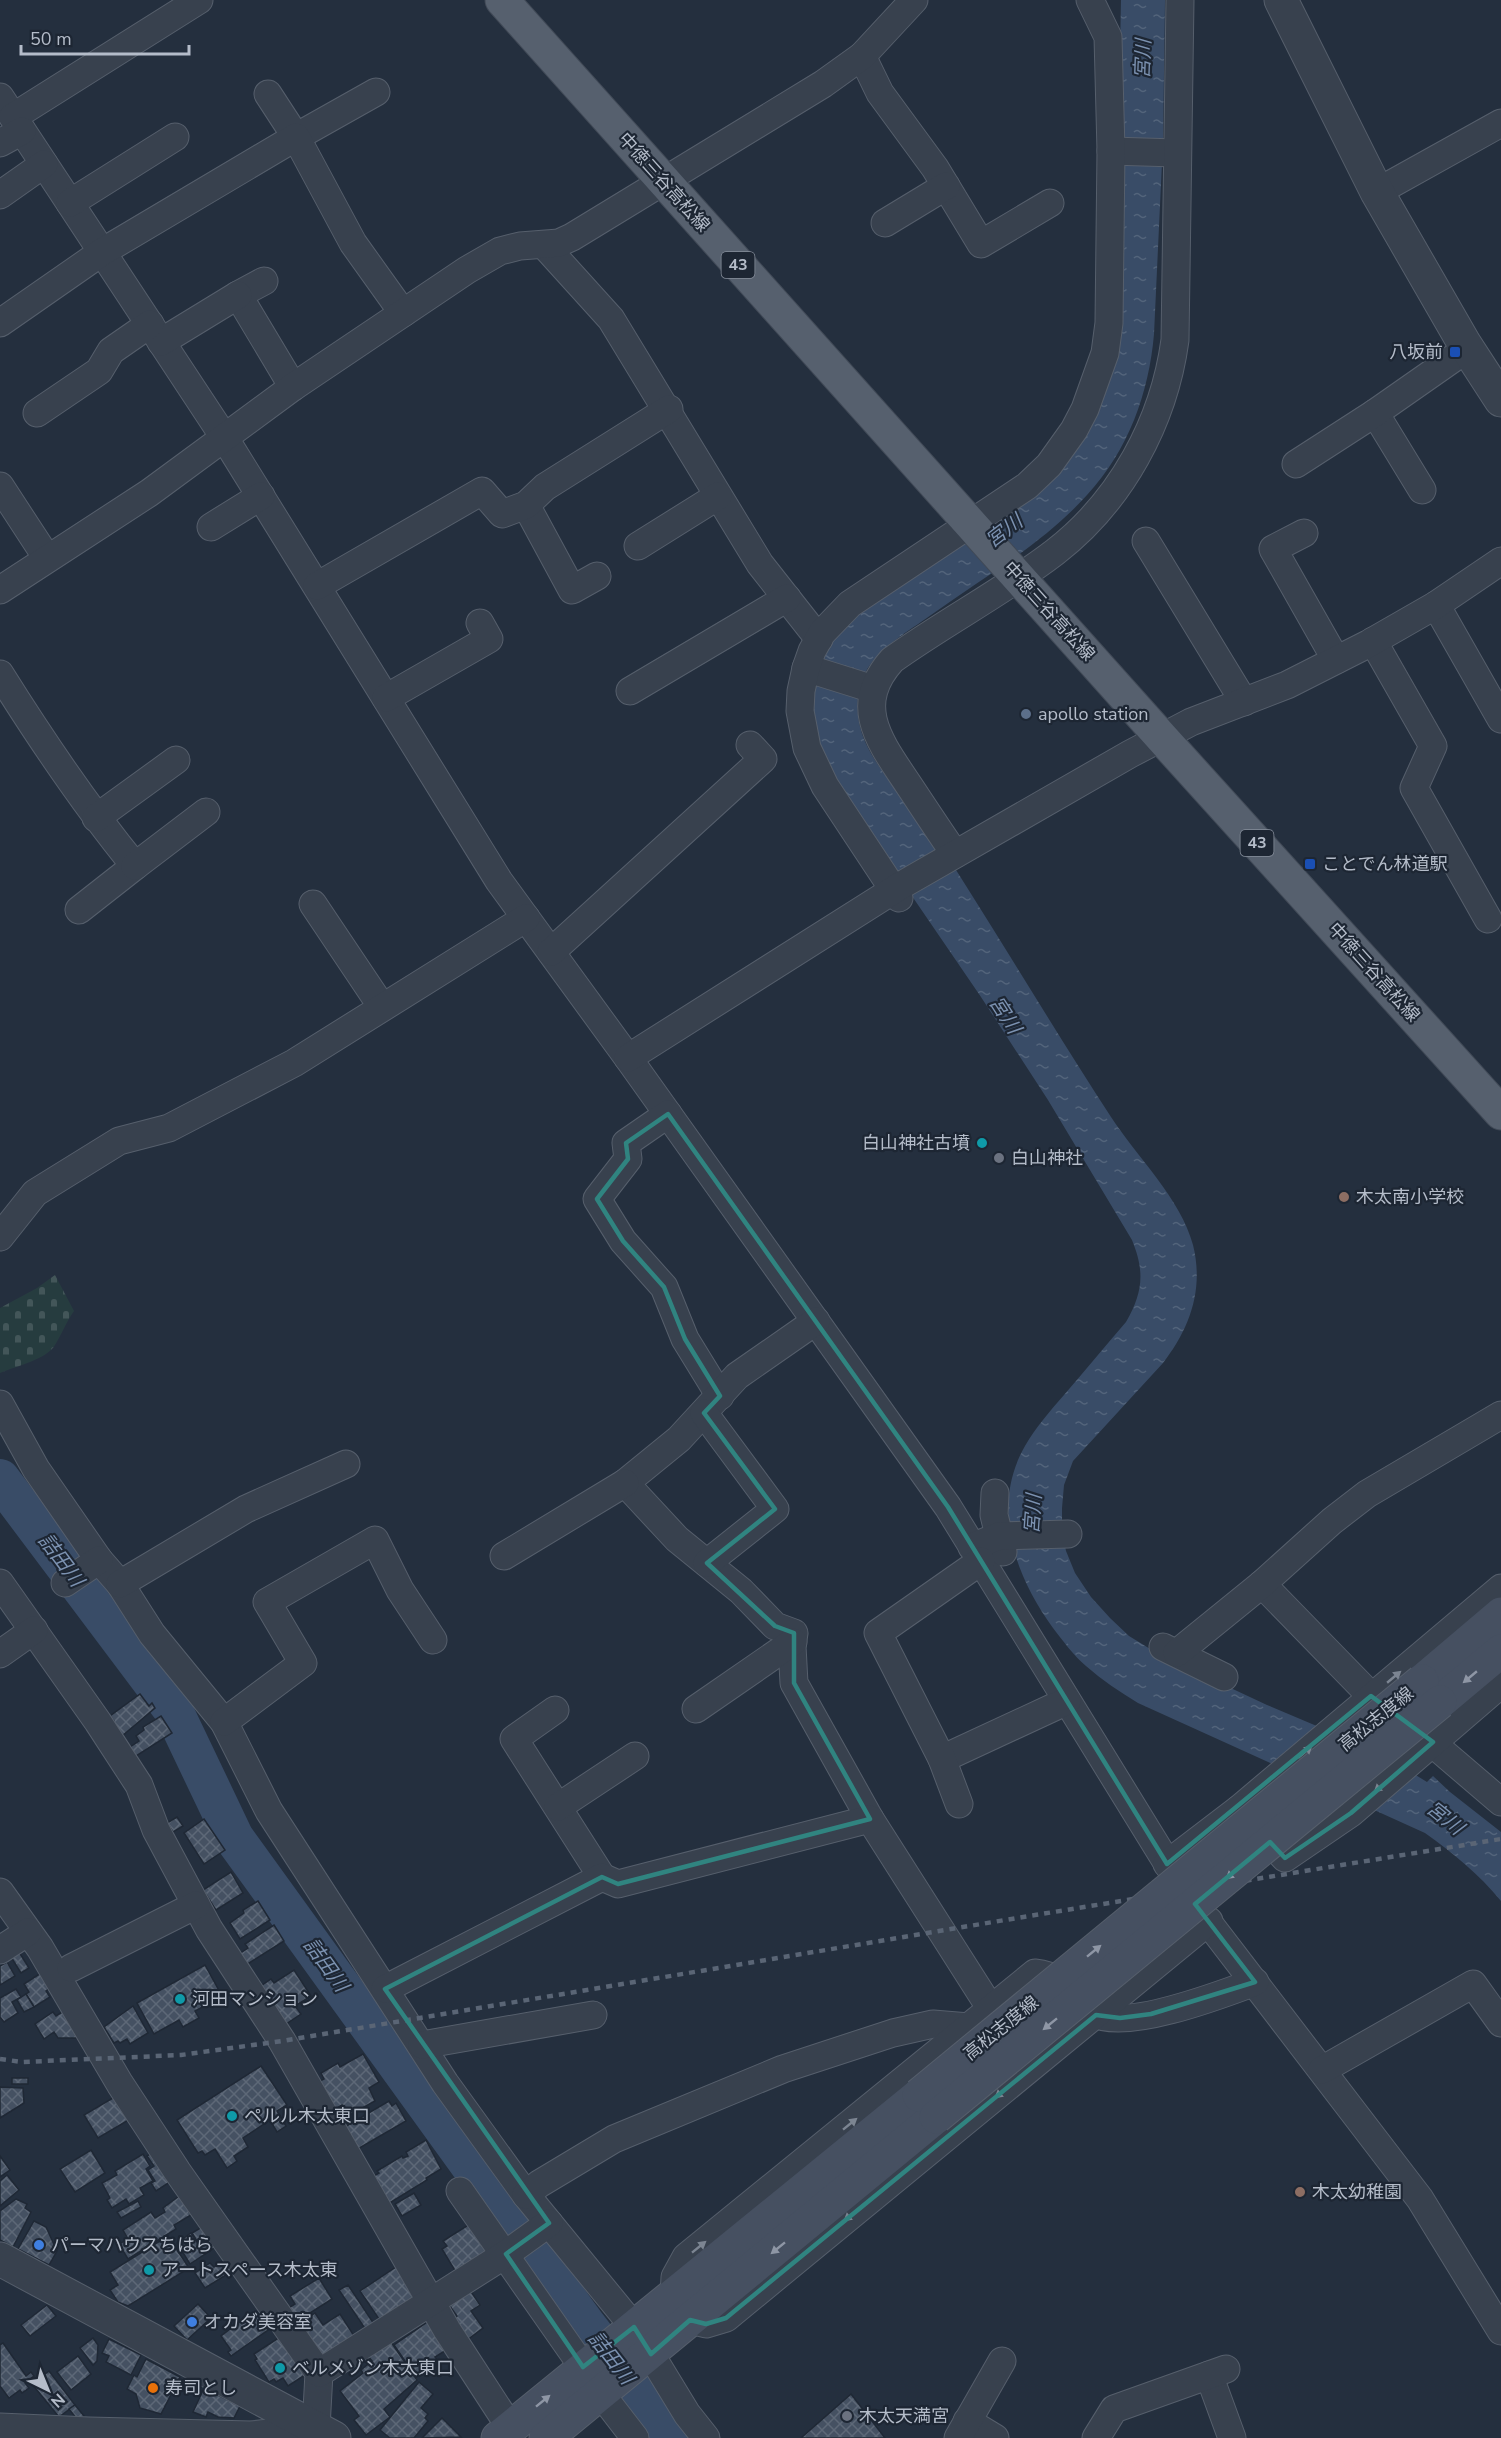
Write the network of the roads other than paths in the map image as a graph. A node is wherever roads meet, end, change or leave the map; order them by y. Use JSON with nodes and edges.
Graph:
{"nodes":[{"id":1,"x":199,"y":0,"type":"edge"},
{"id":2,"x":502,"y":0,"type":"edge"},
{"id":3,"x":914,"y":0,"type":"edge"},
{"id":4,"x":1090,"y":0,"type":"edge"},
{"id":5,"x":1180,"y":0,"type":"edge"},
{"id":6,"x":1281,"y":0,"type":"edge"},
{"id":7,"x":862,"y":56,"type":"junction"},
{"id":8,"x":376,"y":92,"type":"dead end"},
{"id":9,"x":268,"y":94,"type":"dead end"},
{"id":10,"x":9,"y":122,"type":"edge"},
{"id":11,"x":1501,"y":123,"type":"edge"},
{"id":12,"x":175,"y":137,"type":"dead end"},
{"id":13,"x":296,"y":137,"type":"junction"},
{"id":14,"x":1113,"y":151,"type":"junction"},
{"id":15,"x":1172,"y":153,"type":"junction"},
{"id":16,"x":44,"y":164,"type":"junction"},
{"id":17,"x":664,"y":181,"type":"junction"},
{"id":18,"x":946,"y":186,"type":"junction"},
{"id":19,"x":1377,"y":192,"type":"junction"},
{"id":20,"x":0,"y":195,"type":"edge"},
{"id":21,"x":70,"y":203,"type":"junction"},
{"id":22,"x":1050,"y":203,"type":"dead end"},
{"id":23,"x":885,"y":223,"type":"dead end"},
{"id":24,"x":544,"y":245,"type":"junction"},
{"id":25,"x":102,"y":252,"type":"junction"},
{"id":26,"x":264,"y":281,"type":"dead end"},
{"id":27,"x":238,"y":295,"type":"junction"},
{"id":28,"x":403,"y":313,"type":"junction"},
{"id":29,"x":0,"y":323,"type":"edge"},
{"id":30,"x":156,"y":333,"type":"junction"},
{"id":31,"x":1468,"y":348,"type":"junction"},
{"id":32,"x":293,"y":387,"type":"junction"},
{"id":33,"x":1501,"y":400,"type":"edge"},
{"id":34,"x":668,"y":409,"type":"junction"},
{"id":35,"x":37,"y":413,"type":"dead end"},
{"id":36,"x":1375,"y":413,"type":"junction"},
{"id":37,"x":224,"y":437,"type":"junction"},
{"id":38,"x":1296,"y":464,"type":"dead end"},
{"id":39,"x":0,"y":486,"type":"edge"},
{"id":40,"x":1422,"y":490,"type":"dead end"},
{"id":41,"x":261,"y":496,"type":"junction"},
{"id":42,"x":718,"y":496,"type":"junction"},
{"id":43,"x":526,"y":505,"type":"junction"},
{"id":44,"x":973,"y":526,"type":"junction"},
{"id":45,"x":211,"y":527,"type":"dead end"},
{"id":46,"x":1304,"y":533,"type":"dead end"},
{"id":47,"x":1146,"y":541,"type":"dead end"},
{"id":48,"x":638,"y":546,"type":"dead end"},
{"id":49,"x":47,"y":558,"type":"junction"},
{"id":50,"x":1501,"y":561,"type":"edge"},
{"id":51,"x":1017,"y":575,"type":"junction"},
{"id":52,"x":597,"y":576,"type":"dead end"},
{"id":53,"x":317,"y":586,"type":"junction"},
{"id":54,"x":0,"y":590,"type":"edge"},
{"id":55,"x":787,"y":598,"type":"junction"},
{"id":56,"x":1436,"y":605,"type":"junction"},
{"id":57,"x":480,"y":623,"type":"dead end"},
{"id":58,"x":819,"y":639,"type":"junction"},
{"id":59,"x":1373,"y":641,"type":"junction"},
{"id":60,"x":1336,"y":660,"type":"junction"},
{"id":61,"x":809,"y":669,"type":"junction"},
{"id":62,"x":0,"y":674,"type":"edge"},
{"id":63,"x":870,"y":688,"type":"junction"},
{"id":64,"x":630,"y":691,"type":"dead end"},
{"id":65,"x":386,"y":698,"type":"junction"},
{"id":66,"x":1244,"y":702,"type":"junction"},
{"id":67,"x":1501,"y":718,"type":"edge"},
{"id":68,"x":1162,"y":738,"type":"junction"},
{"id":69,"x":750,"y":745,"type":"dead end"},
{"id":70,"x":176,"y":760,"type":"dead end"},
{"id":71,"x":206,"y":812,"type":"dead end"},
{"id":72,"x":96,"y":818,"type":"junction"},
{"id":73,"x":953,"y":856,"type":"junction"},
{"id":74,"x":135,"y":866,"type":"junction"},
{"id":75,"x":897,"y":892,"type":"junction"},
{"id":76,"x":314,"y":904,"type":"dead end"},
{"id":77,"x":80,"y":910,"type":"dead end"},
{"id":78,"x":526,"y":918,"type":"junction"},
{"id":79,"x":1488,"y":919,"type":"dead end"},
{"id":80,"x":551,"y":952,"type":"junction"},
{"id":81,"x":382,"y":1007,"type":"junction"},
{"id":82,"x":628,"y":1058,"type":"junction"},
{"id":83,"x":1501,"y":1113,"type":"edge"},
{"id":84,"x":668,"y":1114,"type":"junction"},
{"id":85,"x":0,"y":1237,"type":"edge"},
{"id":86,"x":816,"y":1321,"type":"junction"},
{"id":87,"x":0,"y":1404,"type":"edge"},
{"id":88,"x":712,"y":1404,"type":"junction"},
{"id":89,"x":1501,"y":1415,"type":"edge"},
{"id":90,"x":346,"y":1464,"type":"dead end"},
{"id":91,"x":625,"y":1483,"type":"junction"},
{"id":92,"x":995,"y":1492,"type":"dead end"},
{"id":93,"x":1068,"y":1535,"type":"dead end"},
{"id":94,"x":992,"y":1546,"type":"junction"},
{"id":95,"x":504,"y":1557,"type":"dead end"},
{"id":96,"x":99,"y":1560,"type":"junction"},
{"id":97,"x":707,"y":1563,"type":"junction"},
{"id":98,"x":0,"y":1583,"type":"edge"},
{"id":99,"x":65,"y":1583,"type":"dead end"},
{"id":100,"x":120,"y":1584,"type":"junction"},
{"id":101,"x":1262,"y":1584,"type":"junction"},
{"id":102,"x":1501,"y":1588,"type":"edge"},
{"id":103,"x":1501,"y":1614,"type":"edge"},
{"id":104,"x":34,"y":1630,"type":"junction"},
{"id":105,"x":433,"y":1640,"type":"dead end"},
{"id":106,"x":793,"y":1642,"type":"junction"},
{"id":107,"x":1501,"y":1652,"type":"edge"},
{"id":108,"x":0,"y":1654,"type":"edge"},
{"id":109,"x":1224,"y":1677,"type":"dead end"},
{"id":110,"x":1501,"y":1684,"type":"edge"},
{"id":111,"x":1431,"y":1692,"type":"junction"},
{"id":112,"x":1371,"y":1696,"type":"junction"},
{"id":113,"x":1067,"y":1701,"type":"junction"},
{"id":114,"x":696,"y":1709,"type":"dead end"},
{"id":115,"x":555,"y":1710,"type":"dead end"},
{"id":116,"x":224,"y":1722,"type":"junction"},
{"id":117,"x":1325,"y":1725,"type":"junction"},
{"id":118,"x":1433,"y":1742,"type":"junction"},
{"id":119,"x":635,"y":1756,"type":"dead end"},
{"id":120,"x":942,"y":1759,"type":"junction"},
{"id":121,"x":1411,"y":1759,"type":"junction"},
{"id":122,"x":1268,"y":1773,"type":"junction"},
{"id":123,"x":1501,"y":1802,"type":"edge"},
{"id":124,"x":959,"y":1804,"type":"dead end"},
{"id":125,"x":558,"y":1807,"type":"junction"},
{"id":126,"x":1239,"y":1809,"type":"junction"},
{"id":127,"x":1351,"y":1812,"type":"junction"},
{"id":128,"x":870,"y":1819,"type":"junction"},
{"id":129,"x":1167,"y":1864,"type":"junction"},
{"id":130,"x":602,"y":1876,"type":"junction"},
{"id":131,"x":0,"y":1892,"type":"edge"},
{"id":132,"x":196,"y":1905,"type":"junction"},
{"id":133,"x":1209,"y":1921,"type":"junction"},
{"id":134,"x":28,"y":1932,"type":"junction"},
{"id":135,"x":0,"y":1950,"type":"edge"},
{"id":136,"x":71,"y":1968,"type":"dead end"},
{"id":137,"x":1255,"y":1982,"type":"junction"},
{"id":138,"x":385,"y":1989,"type":"junction"},
{"id":139,"x":991,"y":2009,"type":"junction"},
{"id":140,"x":593,"y":2015,"type":"dead end"},
{"id":141,"x":1095,"y":2015,"type":"junction"},
{"id":142,"x":1501,"y":2023,"type":"edge"},
{"id":143,"x":969,"y":2027,"type":"junction"},
{"id":144,"x":422,"y":2045,"type":"junction"},
{"id":145,"x":1322,"y":2070,"type":"junction"},
{"id":146,"x":460,"y":2191,"type":"dead end"},
{"id":147,"x":526,"y":2195,"type":"junction"},
{"id":148,"x":549,"y":2223,"type":"junction"},
{"id":149,"x":506,"y":2254,"type":"junction"},
{"id":150,"x":0,"y":2259,"type":"edge"},
{"id":151,"x":431,"y":2302,"type":"junction"},
{"id":152,"x":682,"y":2308,"type":"junction"},
{"id":153,"x":1501,"y":2331,"type":"edge"},
{"id":154,"x":639,"y":2343,"type":"junction"},
{"id":155,"x":1002,"y":2361,"type":"dead end"},
{"id":156,"x":319,"y":2373,"type":"junction"},
{"id":157,"x":596,"y":2378,"type":"junction"},
{"id":158,"x":687,"y":2414,"type":"junction"},
{"id":159,"x":963,"y":2430,"type":"edge"},
{"id":160,"x":13,"y":2431,"type":"edge"},
{"id":161,"x":325,"y":2433,"type":"edge"},
{"id":162,"x":504,"y":2433,"type":"edge"},
{"id":163,"x":150,"y":2435,"type":"edge"},
{"id":164,"x":241,"y":2436,"type":"edge"},
{"id":165,"x":546,"y":2438,"type":"edge"},
{"id":166,"x":636,"y":2438,"type":"edge"},
{"id":167,"x":706,"y":2438,"type":"edge"},
{"id":168,"x":720,"y":2438,"type":"edge"},
{"id":169,"x":994,"y":2438,"type":"edge"},
{"id":170,"x":1096,"y":2438,"type":"edge"},
{"id":171,"x":1232,"y":2438,"type":"edge"}],
"edges":[{"from":1,"to":10,"type":"street"},
{"from":2,"to":17,"type":"main road","name":"中徳三谷高松線","number":"43"},
{"from":3,"to":7,"type":"street"},
{"from":4,"to":14,"type":"street"},
{"from":5,"to":15,"type":"street"},
{"from":6,"to":19,"type":"street"},
{"from":7,"to":17,"type":"street"},
{"from":7,"to":18,"type":"street"},
{"from":8,"to":13,"type":"street"},
{"from":9,"to":13,"type":"street"},
{"from":10,"to":16,"type":"street"},
{"from":11,"to":19,"type":"street"},
{"from":12,"to":21,"type":"street"},
{"from":13,"to":25,"type":"street"},
{"from":13,"to":28,"type":"street"},
{"from":14,"to":15,"type":"street"},
{"from":14,"to":44,"type":"street"},
{"from":15,"to":51,"type":"street"},
{"from":16,"to":20,"type":"street"},
{"from":16,"to":21,"type":"street"},
{"from":17,"to":24,"type":"street"},
{"from":17,"to":44,"type":"main road","name":"中徳三谷高松線","number":"43"},
{"from":18,"to":22,"type":"street"},
{"from":18,"to":23,"type":"street"},
{"from":19,"to":31,"type":"street"},
{"from":21,"to":25,"type":"street"},
{"from":24,"to":28,"type":"street"},
{"from":24,"to":34,"type":"street"},
{"from":25,"to":29,"type":"street"},
{"from":25,"to":30,"type":"street"},
{"from":26,"to":27,"type":"street"},
{"from":27,"to":30,"type":"street"},
{"from":27,"to":32,"type":"street"},
{"from":28,"to":32,"type":"street"},
{"from":30,"to":35,"type":"street"},
{"from":30,"to":37,"type":"street"},
{"from":31,"to":33,"type":"street"},
{"from":31,"to":36,"type":"street"},
{"from":32,"to":37,"type":"street"},
{"from":34,"to":42,"type":"street"},
{"from":34,"to":43,"type":"street"},
{"from":36,"to":38,"type":"street"},
{"from":36,"to":40,"type":"street"},
{"from":37,"to":41,"type":"street"},
{"from":37,"to":49,"type":"street"},
{"from":39,"to":49,"type":"street"},
{"from":41,"to":45,"type":"street"},
{"from":41,"to":53,"type":"street"},
{"from":42,"to":48,"type":"street"},
{"from":42,"to":55,"type":"street"},
{"from":43,"to":52,"type":"street"},
{"from":43,"to":53,"type":"street"},
{"from":44,"to":51,"type":"main road","name":"中徳三谷高松線","number":"43"},
{"from":44,"to":58,"type":"street"},
{"from":46,"to":60,"type":"street"},
{"from":47,"to":66,"type":"street"},
{"from":49,"to":54,"type":"street"},
{"from":50,"to":56,"type":"street"},
{"from":51,"to":63,"type":"street"},
{"from":51,"to":68,"type":"main road","name":"中徳三谷高松線","number":"43"},
{"from":53,"to":65,"type":"street"},
{"from":55,"to":58,"type":"street"},
{"from":55,"to":64,"type":"street"},
{"from":56,"to":59,"type":"street"},
{"from":56,"to":67,"type":"street"},
{"from":57,"to":65,"type":"street"},
{"from":58,"to":61,"type":"street"},
{"from":59,"to":60,"type":"street"},
{"from":59,"to":79,"type":"street"},
{"from":60,"to":66,"type":"street"},
{"from":61,"to":63,"type":"street"},
{"from":61,"to":75,"type":"street"},
{"from":62,"to":72,"type":"street"},
{"from":63,"to":73,"type":"street"},
{"from":65,"to":78,"type":"street"},
{"from":66,"to":68,"type":"street"},
{"from":68,"to":73,"type":"street"},
{"from":68,"to":83,"type":"main road","name":"中徳三谷高松線","number":"43"},
{"from":69,"to":80,"type":"street"},
{"from":70,"to":72,"type":"street"},
{"from":71,"to":74,"type":"street"},
{"from":72,"to":74,"type":"street"},
{"from":73,"to":75,"type":"street"},
{"from":74,"to":77,"type":"street"},
{"from":75,"to":82,"type":"street"},
{"from":76,"to":81,"type":"street"},
{"from":78,"to":80,"type":"street"},
{"from":78,"to":81,"type":"street"},
{"from":80,"to":82,"type":"street"},
{"from":81,"to":85,"type":"street"},
{"from":82,"to":84,"type":"street"},
{"from":84,"to":86,"type":"street"},
{"from":84,"to":88,"type":"street"},
{"from":86,"to":88,"type":"street"},
{"from":86,"to":94,"type":"street"},
{"from":87,"to":96,"type":"street"},
{"from":88,"to":91,"type":"street"},
{"from":88,"to":97,"type":"street"},
{"from":89,"to":101,"type":"street"},
{"from":90,"to":100,"type":"street"},
{"from":91,"to":95,"type":"street"},
{"from":91,"to":97,"type":"street"},
{"from":92,"to":94,"type":"street"},
{"from":93,"to":94,"type":"street"},
{"from":94,"to":113,"type":"street"},
{"from":94,"to":120,"type":"street"},
{"from":96,"to":99,"type":"street"},
{"from":96,"to":100,"type":"street"},
{"from":97,"to":106,"type":"street"},
{"from":98,"to":104,"type":"street"},
{"from":100,"to":116,"type":"street"},
{"from":101,"to":109,"type":"street"},
{"from":101,"to":112,"type":"street"},
{"from":112,"to":102,"type":"street","one_way":true},
{"from":103,"to":111,"type":"main road","name":"高松志度線"},
{"from":104,"to":108,"type":"street"},
{"from":104,"to":132,"type":"street"},
{"from":105,"to":116,"type":"street"},
{"from":106,"to":114,"type":"street"},
{"from":106,"to":128,"type":"street"},
{"from":107,"to":111,"type":"main road","name":"高松志度線","one_way":true},
{"from":110,"to":118,"type":"street"},
{"from":111,"to":152,"type":"main road","name":"高松志度線","bridge":true},
{"from":112,"to":117,"type":"street"},
{"from":112,"to":118,"type":"street"},
{"from":113,"to":120,"type":"street"},
{"from":113,"to":129,"type":"street"},
{"from":115,"to":125,"type":"street"},
{"from":116,"to":138,"type":"street"},
{"from":117,"to":121,"type":"street"},
{"from":122,"to":117,"type":"street","one_way":true},
{"from":118,"to":121,"type":"street"},
{"from":118,"to":123,"type":"street"},
{"from":119,"to":125,"type":"street"},
{"from":120,"to":124,"type":"street"},
{"from":121,"to":127,"type":"street","one_way":true},
{"from":122,"to":126,"type":"street"},
{"from":122,"to":127,"type":"street"},
{"from":125,"to":130,"type":"street"},
{"from":126,"to":127,"type":"street"},
{"from":126,"to":129,"type":"street"},
{"from":128,"to":130,"type":"street"},
{"from":128,"to":139,"type":"street"},
{"from":129,"to":133,"type":"street"},
{"from":130,"to":138,"type":"street"},
{"from":131,"to":134,"type":"street"},
{"from":132,"to":136,"type":"street"},
{"from":132,"to":151,"type":"street"},
{"from":133,"to":137,"type":"street"},
{"from":133,"to":141,"type":"street"},
{"from":134,"to":135,"type":"street"},
{"from":134,"to":156,"type":"street"},
{"from":137,"to":141,"type":"street"},
{"from":137,"to":145,"type":"street"},
{"from":138,"to":144,"type":"street"},
{"from":139,"to":141,"type":"street"},
{"from":139,"to":143,"type":"street"},
{"from":140,"to":144,"type":"street"},
{"from":141,"to":152,"type":"street","one_way":true},
{"from":142,"to":145,"type":"street"},
{"from":143,"to":147,"type":"street"},
{"from":152,"to":143,"type":"street","one_way":true},
{"from":144,"to":147,"type":"street"},
{"from":145,"to":153,"type":"street"},
{"from":146,"to":149,"type":"street"},
{"from":147,"to":148,"type":"street"},
{"from":148,"to":149,"type":"street"},
{"from":148,"to":154,"type":"street"},
{"from":149,"to":151,"type":"street"},
{"from":149,"to":157,"type":"street"},
{"from":150,"to":161,"type":"street"},
{"from":151,"to":156,"type":"street"},
{"from":151,"to":162,"type":"street"},
{"from":152,"to":154,"type":"main road","name":"高松志度線"},
{"from":154,"to":157,"type":"main road","name":"高松志度線"},
{"from":154,"to":158,"type":"street"},
{"from":155,"to":159,"type":"street"},
{"from":156,"to":161,"type":"street"},
{"from":162,"to":157,"type":"main road","name":"高松志度線","one_way":true},
{"from":157,"to":165,"type":"main road","name":"高松志度線"},
{"from":157,"to":166,"type":"street"},
{"from":158,"to":167,"type":"street"},
{"from":158,"to":168,"type":"street"},
{"from":159,"to":169,"type":"street"},
{"from":160,"to":163,"type":"street"},
{"from":161,"to":164,"type":"street"},
{"from":163,"to":164,"type":"street"},
{"from":170,"to":171,"type":"street"}]}
